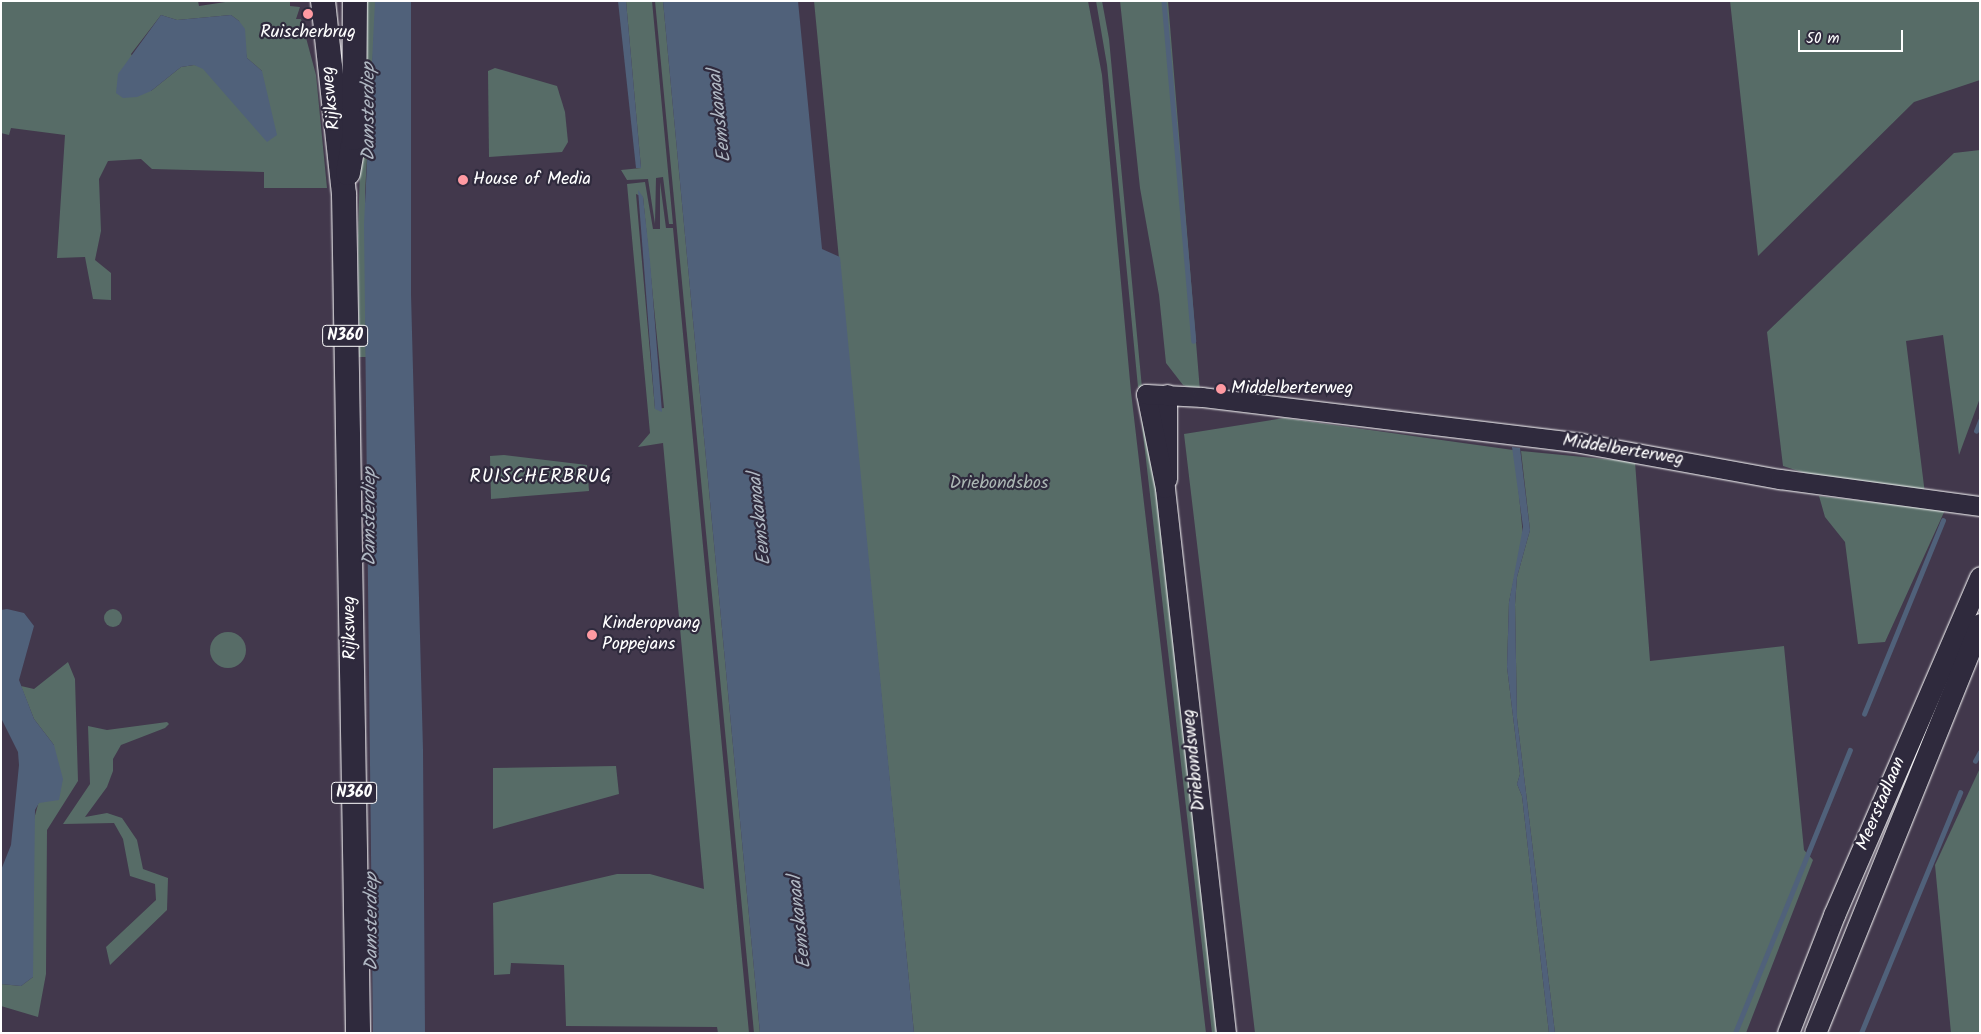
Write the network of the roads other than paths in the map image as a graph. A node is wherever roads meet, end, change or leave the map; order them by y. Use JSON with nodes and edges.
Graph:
{"nodes":[{"id":1,"x":323,"y":1,"type":"edge"},
{"id":2,"x":355,"y":1,"type":"edge"},
{"id":3,"x":344,"y":194,"type":"junction"},
{"id":4,"x":1146,"y":394,"type":"joint"},
{"id":5,"x":1167,"y":394,"type":"junction"},
{"id":6,"x":1166,"y":488,"type":"junction"},
{"id":7,"x":1980,"y":506,"type":"edge"},
{"id":8,"x":1980,"y":577,"type":"edge"},
{"id":9,"x":1980,"y":624,"type":"edge"},
{"id":10,"x":358,"y":1033,"type":"edge"},
{"id":11,"x":1226,"y":1033,"type":"edge"},
{"id":12,"x":1788,"y":1033,"type":"edge"},
{"id":13,"x":1815,"y":1033,"type":"edge"}],
"edges":[{"from":1,"to":3,"type":"main road","name":"Rijksweg","number":"N360"},
{"from":2,"to":3,"type":"main road","name":"Rijksweg","number":"N360"},
{"from":3,"to":10,"type":"main road","name":"Rijksweg","number":"N360"},
{"from":4,"to":5,"type":"street","name":"Middelberterweg"},
{"from":4,"to":6,"type":"street","name":"Driebondsweg"},
{"from":5,"to":6,"type":"street","name":"Driebondsweg"},
{"from":5,"to":7,"type":"street","name":"Middelberterweg"},
{"from":6,"to":11,"type":"street","name":"Driebondsweg"},
{"from":8,"to":12,"type":"main road","name":"Meerstadlaan"},
{"from":9,"to":13,"type":"main road","name":"Meerstadlaan"}]}
